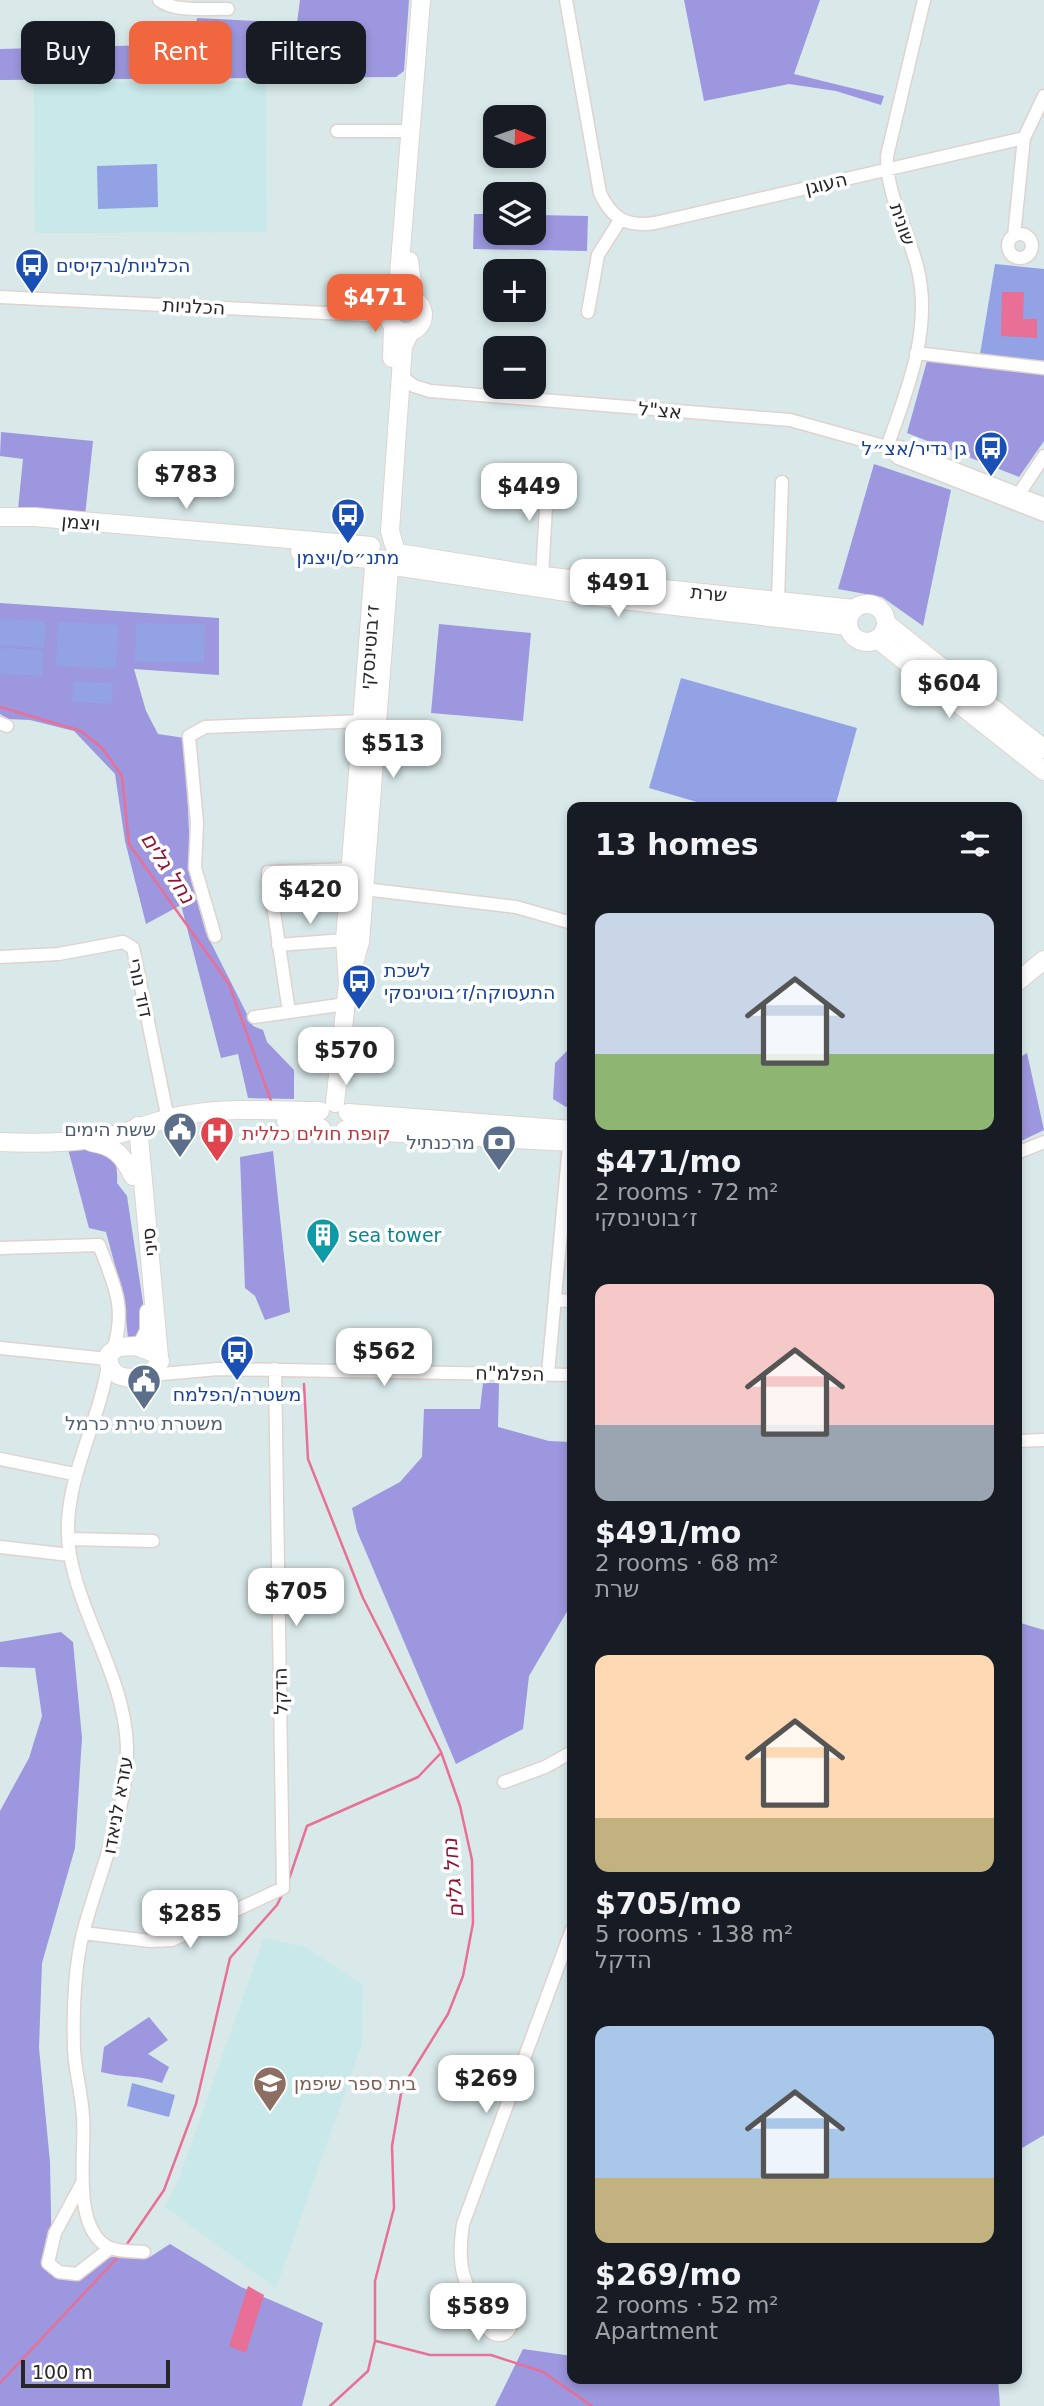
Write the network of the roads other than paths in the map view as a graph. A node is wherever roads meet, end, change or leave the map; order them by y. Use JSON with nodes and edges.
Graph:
{"nodes":[{"id":1,"x":159,"y":0,"type":"edge"},
{"id":2,"x":421,"y":0,"type":"edge"},
{"id":3,"x":430,"y":0,"type":"edge"},
{"id":4,"x":566,"y":0,"type":"edge"},
{"id":5,"x":924,"y":0,"type":"edge"},
{"id":6,"x":228,"y":9,"type":"dead end"},
{"id":7,"x":1044,"y":96,"type":"edge"},
{"id":8,"x":337,"y":131,"type":"dead end"},
{"id":9,"x":411,"y":131,"type":"junction"},
{"id":10,"x":1024,"y":138,"type":"junction"},
{"id":11,"x":887,"y":169,"type":"junction"},
{"id":12,"x":624,"y":222,"type":"junction"},
{"id":13,"x":1014,"y":236,"type":"dead end"},
{"id":14,"x":0,"y":297,"type":"edge"},
{"id":15,"x":588,"y":312,"type":"dead end"},
{"id":16,"x":400,"y":315,"type":"junction"},
{"id":17,"x":916,"y":353,"type":"junction"},
{"id":18,"x":1044,"y":368,"type":"edge"},
{"id":19,"x":401,"y":376,"type":"junction"},
{"id":20,"x":430,"y":391,"type":"junction"},
{"id":21,"x":398,"y":408,"type":"junction"},
{"id":22,"x":887,"y":447,"type":"junction"},
{"id":23,"x":1044,"y":456,"type":"edge"},
{"id":24,"x":548,"y":472,"type":"dead end"},
{"id":25,"x":782,"y":482,"type":"dead end"},
{"id":26,"x":1016,"y":498,"type":"junction"},
{"id":27,"x":1044,"y":504,"type":"edge"},
{"id":28,"x":1044,"y":515,"type":"edge"},
{"id":29,"x":0,"y":517,"type":"edge"},
{"id":30,"x":0,"y":526,"type":"edge"},
{"id":31,"x":384,"y":556,"type":"junction"},
{"id":32,"x":542,"y":576,"type":"junction"},
{"id":33,"x":778,"y":600,"type":"junction"},
{"id":34,"x":851,"y":618,"type":"junction"},
{"id":35,"x":881,"y":631,"type":"junction"},
{"id":36,"x":364,"y":720,"type":"junction"},
{"id":37,"x":1044,"y":748,"type":"edge"},
{"id":38,"x":1044,"y":771,"type":"edge"},
{"id":39,"x":351,"y":869,"type":"junction"},
{"id":40,"x":364,"y":889,"type":"junction"},
{"id":41,"x":567,"y":922,"type":"edge"},
{"id":42,"x":215,"y":936,"type":"dead end"},
{"id":43,"x":345,"y":940,"type":"junction"},
{"id":44,"x":278,"y":945,"type":"junction"},
{"id":45,"x":0,"y":957,"type":"edge"},
{"id":46,"x":1044,"y":960,"type":"edge"},
{"id":47,"x":1044,"y":970,"type":"edge"},
{"id":48,"x":1022,"y":978,"type":"edge"},
{"id":49,"x":348,"y":983,"type":"junction"},
{"id":50,"x":1022,"y":987,"type":"edge"},
{"id":51,"x":346,"y":1004,"type":"junction"},
{"id":52,"x":289,"y":1012,"type":"junction"},
{"id":53,"x":254,"y":1017,"type":"dead end"},
{"id":54,"x":334,"y":1117,"type":"junction"},
{"id":55,"x":168,"y":1119,"type":"junction"},
{"id":56,"x":136,"y":1130,"type":"junction"},
{"id":57,"x":567,"y":1136,"type":"edge"},
{"id":58,"x":77,"y":1140,"type":"junction"},
{"id":59,"x":1044,"y":1142,"type":"edge"},
{"id":60,"x":0,"y":1143,"type":"edge"},
{"id":61,"x":1022,"y":1151,"type":"edge"},
{"id":62,"x":134,"y":1176,"type":"junction"},
{"id":63,"x":567,"y":1177,"type":"edge"},
{"id":64,"x":0,"y":1248,"type":"edge"},
{"id":65,"x":555,"y":1300,"type":"junction"},
{"id":66,"x":567,"y":1301,"type":"edge"},
{"id":67,"x":141,"y":1346,"type":"junction"},
{"id":68,"x":0,"y":1348,"type":"edge"},
{"id":69,"x":112,"y":1362,"type":"junction"},
{"id":70,"x":157,"y":1364,"type":"junction"},
{"id":71,"x":275,"y":1369,"type":"junction"},
{"id":72,"x":548,"y":1373,"type":"junction"},
{"id":73,"x":567,"y":1375,"type":"edge"},
{"id":74,"x":1044,"y":1440,"type":"edge"},
{"id":75,"x":1022,"y":1441,"type":"edge"},
{"id":76,"x":0,"y":1459,"type":"edge"},
{"id":77,"x":75,"y":1474,"type":"junction"},
{"id":78,"x":69,"y":1539,"type":"junction"},
{"id":79,"x":153,"y":1541,"type":"dead end"},
{"id":80,"x":0,"y":1547,"type":"edge"},
{"id":81,"x":70,"y":1555,"type":"junction"},
{"id":82,"x":567,"y":1755,"type":"edge"},
{"id":83,"x":504,"y":1782,"type":"dead end"},
{"id":84,"x":83,"y":1934,"type":"junction"},
{"id":85,"x":567,"y":1942,"type":"edge"},
{"id":86,"x":82,"y":2183,"type":"junction"},
{"id":87,"x":109,"y":2249,"type":"junction"},
{"id":88,"x":144,"y":2252,"type":"dead end"},
{"id":89,"x":489,"y":2316,"type":"dead end"}],
"edges":[{"from":1,"to":6,"type":"street"},
{"from":2,"to":9,"type":"street","name":"ז׳בוטינסקי"},
{"from":3,"to":16,"type":"street","name":"ז׳בוטינסקי"},
{"from":4,"to":12,"type":"street"},
{"from":5,"to":11,"type":"street","name":"שונית"},
{"from":7,"to":10,"type":"street"},
{"from":8,"to":9,"type":"street"},
{"from":9,"to":16,"type":"street","name":"ז׳בוטינסקי"},
{"from":10,"to":11,"type":"street","name":"העוגן"},
{"from":10,"to":13,"type":"street"},
{"from":11,"to":12,"type":"street","name":"העוגן"},
{"from":11,"to":17,"type":"street","name":"שונית"},
{"from":12,"to":15,"type":"street"},
{"from":14,"to":16,"type":"street","name":"הכלניות"},
{"from":16,"to":19,"type":"street","name":"ז׳בוטינסקי"},
{"from":16,"to":31,"type":"street","name":"ז׳בוטינסקי"},
{"from":17,"to":18,"type":"street"},
{"from":17,"to":22,"type":"street","name":"שונית"},
{"from":19,"to":20,"type":"street","name":"אצ\"ל"},
{"from":19,"to":21,"type":"street","name":"ז׳בוטינסקי"},
{"from":20,"to":21,"type":"street"},
{"from":20,"to":22,"type":"street","name":"אצ\"ל"},
{"from":21,"to":31,"type":"street","name":"ז׳בוטינסקי"},
{"from":22,"to":26,"type":"street","name":"אצ\"ל"},
{"from":23,"to":26,"type":"street"},
{"from":24,"to":32,"type":"street"},
{"from":25,"to":33,"type":"street"},
{"from":26,"to":27,"type":"street","name":"אצ\"ל"},
{"from":26,"to":28,"type":"street","name":"אצ\"ל"},
{"from":29,"to":31,"type":"street","name":"ויצמן"},
{"from":30,"to":31,"type":"street","name":"ויצמן"},
{"from":31,"to":32,"type":"street","name":"שרת"},
{"from":31,"to":34,"type":"street","name":"שרת"},
{"from":31,"to":36,"type":"street","name":"ז׳בוטינסקי"},
{"from":31,"to":40,"type":"street"},
{"from":32,"to":33,"type":"street","name":"שרת"},
{"from":33,"to":34,"type":"street","name":"שרת"},
{"from":34,"to":35,"type":"street"},
{"from":34,"to":35,"type":"street"},
{"from":35,"to":37,"type":"street"},
{"from":35,"to":38,"type":"street"},
{"from":36,"to":39,"type":"street","name":"ז׳בוטינסקי"},
{"from":36,"to":42,"type":"street"},
{"from":39,"to":43,"type":"street","name":"ז׳בוטינסקי"},
{"from":39,"to":44,"type":"street"},
{"from":40,"to":41,"type":"street"},
{"from":40,"to":49,"type":"street"},
{"from":43,"to":44,"type":"street"},
{"from":43,"to":49,"type":"street","name":"ז׳בוטינסקי"},
{"from":44,"to":52,"type":"street"},
{"from":45,"to":55,"type":"street","name":"דוד נורי"},
{"from":46,"to":48,"type":"street"},
{"from":47,"to":50,"type":"street"},
{"from":49,"to":51,"type":"street","name":"ז׳בוטינסקי"},
{"from":51,"to":52,"type":"street"},
{"from":51,"to":54,"type":"street","name":"ז׳בוטינסקי"},
{"from":52,"to":53,"type":"street"},
{"from":54,"to":55,"type":"street"},
{"from":54,"to":56,"type":"street"},
{"from":54,"to":57,"type":"street"},
{"from":55,"to":56,"type":"street"},
{"from":56,"to":58,"type":"street"},
{"from":56,"to":62,"type":"street","name":"סיני"},
{"from":56,"to":70,"type":"street","name":"סיני"},
{"from":58,"to":60,"type":"street"},
{"from":58,"to":62,"type":"street"},
{"from":59,"to":61,"type":"street"},
{"from":62,"to":67,"type":"street","name":"סיני"},
{"from":63,"to":65,"type":"street"},
{"from":64,"to":69,"type":"street","name":"עזרא לניאדו"},
{"from":65,"to":66,"type":"street"},
{"from":65,"to":72,"type":"street"},
{"from":67,"to":69,"type":"street"},
{"from":67,"to":70,"type":"street"},
{"from":68,"to":69,"type":"street"},
{"from":69,"to":70,"type":"street"},
{"from":69,"to":77,"type":"street","name":"עזרא לניאדו"},
{"from":70,"to":71,"type":"street","name":"הפלמ\"ח"},
{"from":71,"to":72,"type":"street","name":"הפלמ\"ח"},
{"from":71,"to":84,"type":"street","name":"הדקל"},
{"from":72,"to":73,"type":"street","name":"הפלמ\"ח"},
{"from":74,"to":75,"type":"street"},
{"from":76,"to":77,"type":"street"},
{"from":77,"to":78,"type":"street","name":"עזרא לניאדו"},
{"from":78,"to":79,"type":"street"},
{"from":78,"to":81,"type":"street","name":"עזרא לניאדו"},
{"from":80,"to":81,"type":"street"},
{"from":81,"to":84,"type":"street","name":"עזרא לניאדו"},
{"from":82,"to":83,"type":"street"},
{"from":84,"to":86,"type":"street","name":"עזרא לניאדו"},
{"from":85,"to":89,"type":"street"},
{"from":86,"to":87,"type":"street","name":"עזרא לניאדו"},
{"from":86,"to":87,"type":"street","name":"עזרא לניאדו"},
{"from":87,"to":88,"type":"street"}]}
